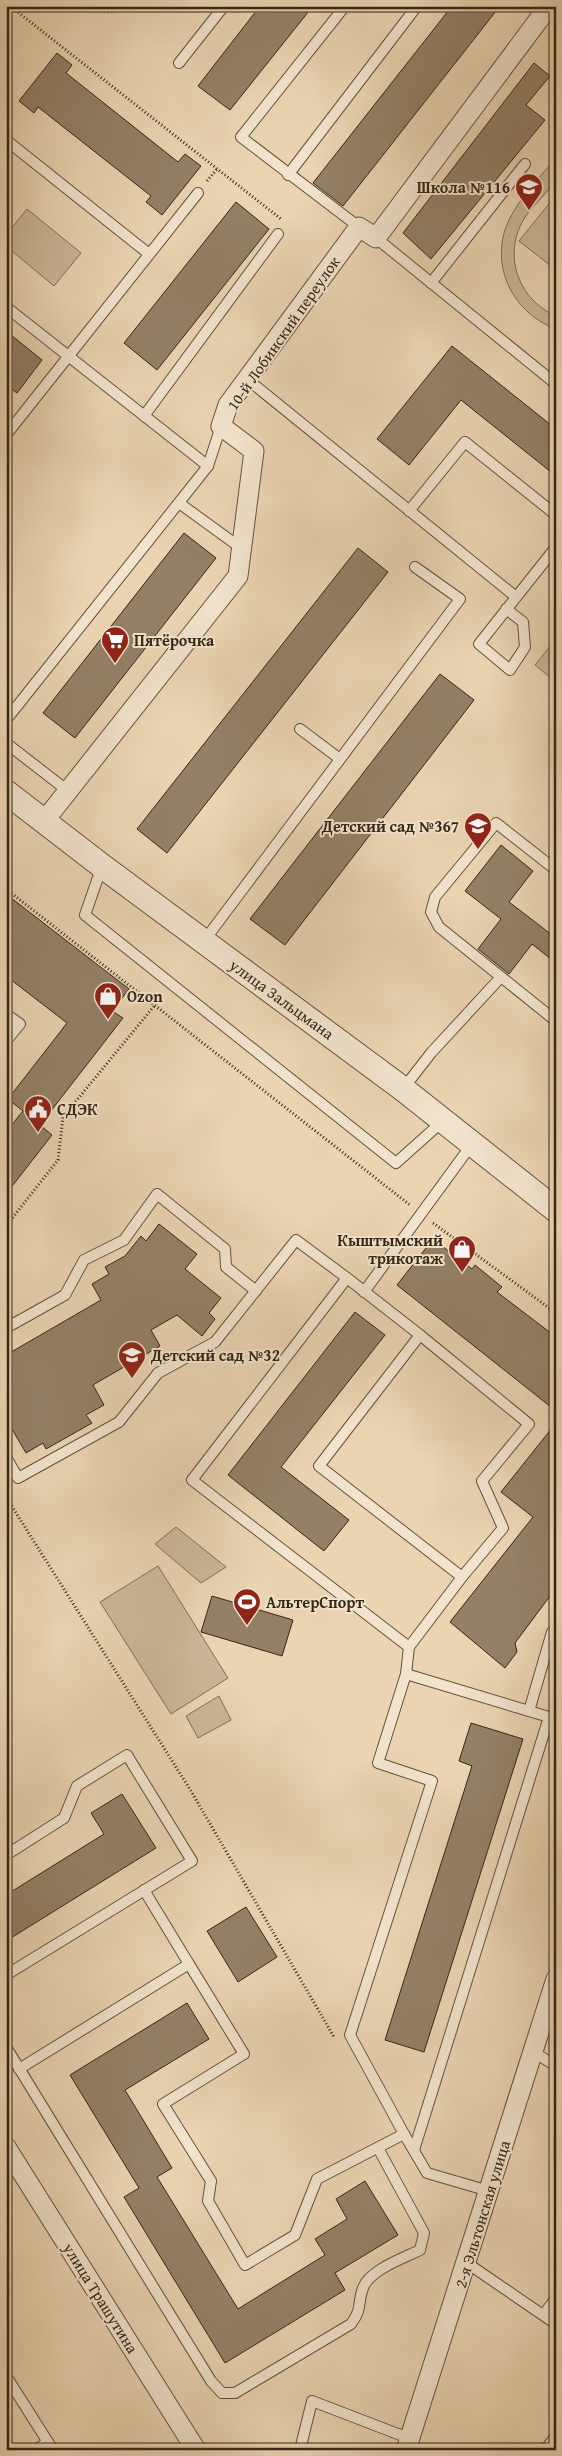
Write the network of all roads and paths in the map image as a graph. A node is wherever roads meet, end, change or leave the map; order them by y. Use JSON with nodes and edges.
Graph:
{"nodes":[{"id":1,"x":10,"y":6,"type":"edge"},
{"id":2,"x":84,"y":6,"type":"edge"},
{"id":3,"x":131,"y":6,"type":"edge"},
{"id":4,"x":224,"y":6,"type":"edge"},
{"id":5,"x":345,"y":6,"type":"edge"},
{"id":6,"x":417,"y":6,"type":"edge"},
{"id":7,"x":549,"y":6,"type":"edge"},
{"id":8,"x":179,"y":63,"type":"dead end"},
{"id":9,"x":6,"y":140,"type":"edge"},
{"id":10,"x":525,"y":164,"type":"dead end"},
{"id":11,"x":288,"y":175,"type":"junction"},
{"id":12,"x":198,"y":193,"type":"dead end"},
{"id":13,"x":359,"y":227,"type":"junction"},
{"id":14,"x":278,"y":234,"type":"joint"},
{"id":15,"x":376,"y":238,"type":"junction"},
{"id":16,"x":149,"y":254,"type":"junction"},
{"id":17,"x":431,"y":283,"type":"junction"},
{"id":18,"x":6,"y":307,"type":"edge"},
{"id":19,"x":67,"y":356,"type":"junction"},
{"id":20,"x":247,"y":379,"type":"junction"},
{"id":21,"x":556,"y":384,"type":"edge"},
{"id":22,"x":144,"y":416,"type":"junction"},
{"id":23,"x":221,"y":426,"type":"junction"},
{"id":24,"x":6,"y":435,"type":"edge"},
{"id":25,"x":208,"y":466,"type":"junction"},
{"id":26,"x":179,"y":503,"type":"junction"},
{"id":27,"x":409,"y":511,"type":"junction"},
{"id":28,"x":556,"y":515,"type":"edge"},
{"id":29,"x":556,"y":547,"type":"edge"},
{"id":30,"x":241,"y":548,"type":"junction"},
{"id":31,"x":415,"y":567,"type":"dead end"},
{"id":32,"x":516,"y":596,"type":"junction"},
{"id":33,"x":506,"y":609,"type":"junction"},
{"id":34,"x":6,"y":720,"type":"edge"},
{"id":35,"x":300,"y":729,"type":"dead end"},
{"id":36,"x":6,"y":743,"type":"edge"},
{"id":37,"x":340,"y":758,"type":"junction"},
{"id":38,"x":6,"y":792,"type":"edge"},
{"id":39,"x":68,"y":792,"type":"junction"},
{"id":40,"x":45,"y":820,"type":"junction"},
{"id":41,"x":102,"y":866,"type":"junction"},
{"id":42,"x":556,"y":870,"type":"edge"},
{"id":43,"x":6,"y":889,"type":"edge"},
{"id":44,"x":204,"y":942,"type":"junction"},
{"id":45,"x":501,"y":978,"type":"junction"},
{"id":46,"x":154,"y":1005,"type":"junction"},
{"id":47,"x":6,"y":1014,"type":"edge"},
{"id":48,"x":556,"y":1021,"type":"edge"},
{"id":49,"x":6,"y":1041,"type":"edge"},
{"id":50,"x":403,"y":1088,"type":"junction"},
{"id":51,"x":444,"y":1120,"type":"junction"},
{"id":52,"x":473,"y":1143,"type":"junction"},
{"id":53,"x":556,"y":1210,"type":"edge"},
{"id":54,"x":421,"y":1214,"type":"junction"},
{"id":55,"x":6,"y":1226,"type":"edge"},
{"id":56,"x":347,"y":1278,"type":"junction"},
{"id":57,"x":256,"y":1290,"type":"junction"},
{"id":58,"x":364,"y":1292,"type":"junction"},
{"id":59,"x":556,"y":1313,"type":"edge"},
{"id":60,"x":6,"y":1328,"type":"edge"},
{"id":61,"x":420,"y":1334,"type":"junction"},
{"id":62,"x":6,"y":1457,"type":"edge"},
{"id":63,"x":6,"y":1497,"type":"edge"},
{"id":64,"x":462,"y":1577,"type":"junction"},
{"id":65,"x":556,"y":1630,"type":"edge"},
{"id":66,"x":409,"y":1647,"type":"junction"},
{"id":67,"x":406,"y":1674,"type":"junction"},
{"id":68,"x":529,"y":1711,"type":"junction"},
{"id":69,"x":6,"y":1855,"type":"edge"},
{"id":70,"x":144,"y":1890,"type":"junction"},
{"id":71,"x":189,"y":1964,"type":"junction"},
{"id":72,"x":6,"y":1975,"type":"edge"},
{"id":73,"x":556,"y":1979,"type":"edge"},
{"id":74,"x":334,"y":2038,"type":"dead end"},
{"id":75,"x":6,"y":2047,"type":"edge"},
{"id":76,"x":532,"y":2051,"type":"junction"},
{"id":77,"x":556,"y":2066,"type":"edge"},
{"id":78,"x":19,"y":2069,"type":"junction"},
{"id":79,"x":404,"y":2134,"type":"junction"},
{"id":80,"x":6,"y":2147,"type":"edge"},
{"id":81,"x":378,"y":2148,"type":"junction"},
{"id":82,"x":414,"y":2150,"type":"junction"},
{"id":83,"x":489,"y":2191,"type":"junction"},
{"id":84,"x":467,"y":2263,"type":"junction"},
{"id":85,"x":556,"y":2298,"type":"edge"},
{"id":86,"x":544,"y":2314,"type":"junction"},
{"id":87,"x":556,"y":2324,"type":"edge"},
{"id":88,"x":6,"y":2376,"type":"edge"},
{"id":89,"x":556,"y":2436,"type":"edge"},
{"id":90,"x":408,"y":2445,"type":"edge"},
{"id":91,"x":50,"y":2446,"type":"edge"},
{"id":92,"x":35,"y":2450,"type":"edge"},
{"id":93,"x":196,"y":2450,"type":"edge"},
{"id":94,"x":300,"y":2450,"type":"edge"},
{"id":95,"x":545,"y":2450,"type":"edge"}],
"edges":[{"from":1,"to":14,"type":"path"},
{"from":2,"to":3,"type":"path"},
{"from":4,"to":8,"type":"lane"},
{"from":5,"to":11,"type":"lane"},
{"from":6,"to":11,"type":"lane"},
{"from":7,"to":15,"type":"street"},
{"from":9,"to":16,"type":"lane"},
{"from":10,"to":17,"type":"lane"},
{"from":11,"to":13,"type":"lane"},
{"from":12,"to":16,"type":"lane"},
{"from":13,"to":15,"type":"street"},
{"from":13,"to":20,"type":"street","name":"10-й Лобинский переулок"},
{"from":14,"to":22,"type":"lane"},
{"from":15,"to":17,"type":"lane"},
{"from":16,"to":19,"type":"lane"},
{"from":17,"to":21,"type":"lane"},
{"from":18,"to":19,"type":"lane"},
{"from":19,"to":22,"type":"lane"},
{"from":19,"to":24,"type":"lane"},
{"from":20,"to":23,"type":"street","name":"10-й Лобинский переулок"},
{"from":20,"to":27,"type":"lane"},
{"from":22,"to":25,"type":"lane"},
{"from":23,"to":25,"type":"lane"},
{"from":23,"to":30,"type":"street","name":"10-й Лобинский переулок"},
{"from":25,"to":26,"type":"lane"},
{"from":26,"to":30,"type":"lane"},
{"from":26,"to":34,"type":"lane"},
{"from":27,"to":28,"type":"lane"},
{"from":27,"to":32,"type":"lane"},
{"from":29,"to":32,"type":"lane"},
{"from":30,"to":39,"type":"street","name":"10-й Лобинский переулок"},
{"from":31,"to":37,"type":"lane"},
{"from":32,"to":33,"type":"lane"},
{"from":33,"to":33,"type":"lane"},
{"from":35,"to":37,"type":"lane"},
{"from":36,"to":39,"type":"lane"},
{"from":37,"to":44,"type":"lane"},
{"from":38,"to":40,"type":"street","name":"улица Зальцмана"},
{"from":39,"to":40,"type":"street","name":"10-й Лобинский переулок"},
{"from":40,"to":41,"type":"street","name":"улица Зальцмана"},
{"from":41,"to":44,"type":"street","name":"улица Зальцмана"},
{"from":41,"to":51,"type":"lane"},
{"from":42,"to":45,"type":"lane"},
{"from":43,"to":46,"type":"path"},
{"from":44,"to":50,"type":"street","name":"улица Зальцмана"},
{"from":45,"to":48,"type":"lane"},
{"from":45,"to":50,"type":"lane"},
{"from":46,"to":54,"type":"path"},
{"from":46,"to":55,"type":"path"},
{"from":47,"to":49,"type":"lane"},
{"from":50,"to":51,"type":"street","name":"улица Зальцмана"},
{"from":51,"to":52,"type":"street","name":"улица Зальцмана"},
{"from":52,"to":53,"type":"street","name":"улица Зальцмана"},
{"from":52,"to":54,"type":"lane"},
{"from":54,"to":58,"type":"lane"},
{"from":54,"to":59,"type":"path"},
{"from":56,"to":57,"type":"lane"},
{"from":56,"to":58,"type":"lane"},
{"from":56,"to":66,"type":"lane"},
{"from":57,"to":60,"type":"lane"},
{"from":57,"to":62,"type":"lane"},
{"from":58,"to":61,"type":"lane"},
{"from":61,"to":64,"type":"lane"},
{"from":61,"to":64,"type":"lane"},
{"from":63,"to":74,"type":"path"},
{"from":64,"to":66,"type":"lane"},
{"from":65,"to":68,"type":"lane"},
{"from":66,"to":67,"type":"lane"},
{"from":67,"to":68,"type":"lane"},
{"from":67,"to":79,"type":"lane"},
{"from":68,"to":82,"type":"lane"},
{"from":69,"to":70,"type":"lane"},
{"from":70,"to":71,"type":"lane"},
{"from":70,"to":72,"type":"lane"},
{"from":71,"to":78,"type":"lane"},
{"from":71,"to":81,"type":"lane"},
{"from":73,"to":76,"type":"street","name":"2-я Эльтонская улица"},
{"from":75,"to":78,"type":"lane"},
{"from":76,"to":77,"type":"lane"},
{"from":76,"to":83,"type":"street","name":"2-я Эльтонская улица"},
{"from":78,"to":81,"type":"lane"},
{"from":79,"to":81,"type":"lane"},
{"from":79,"to":82,"type":"lane"},
{"from":80,"to":93,"type":"street","name":"улица Трашутина"},
{"from":82,"to":83,"type":"lane"},
{"from":83,"to":84,"type":"street","name":"2-я Эльтонская улица"},
{"from":84,"to":86,"type":"lane"},
{"from":84,"to":90,"type":"street","name":"2-я Эльтонская улица"},
{"from":85,"to":86,"type":"lane"},
{"from":86,"to":87,"type":"lane"},
{"from":88,"to":91,"type":"lane"},
{"from":89,"to":95,"type":"lane"},
{"from":90,"to":94,"type":"lane"},
{"from":91,"to":92,"type":"lane"}]}
